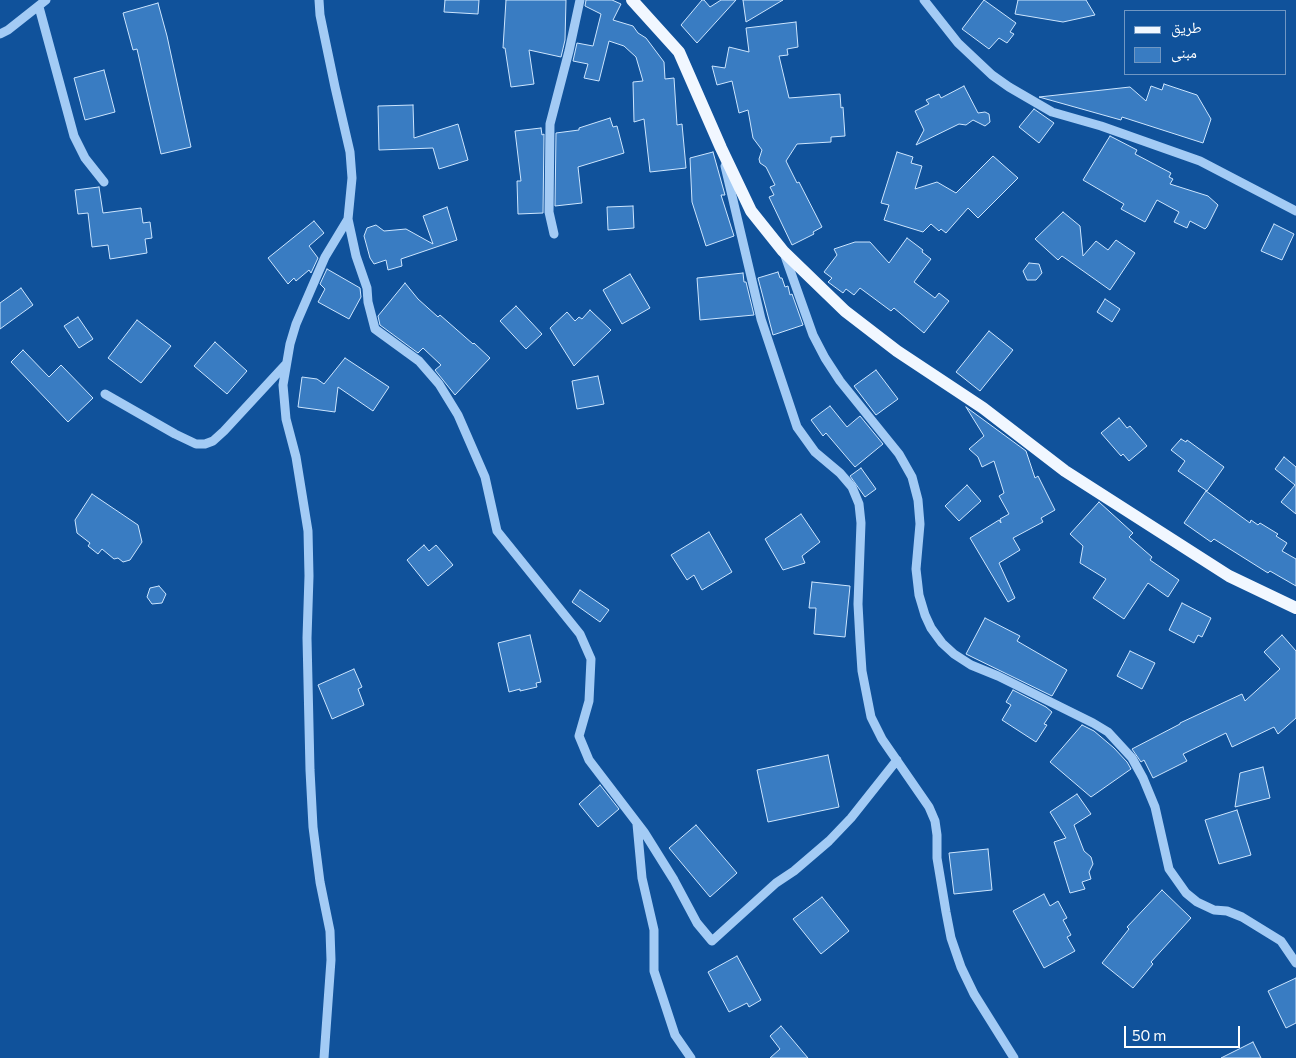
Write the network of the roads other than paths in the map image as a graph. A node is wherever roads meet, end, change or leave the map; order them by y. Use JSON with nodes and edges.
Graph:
{"nodes":[{"id":1,"x":46,"y":0,"type":"edge"},
{"id":2,"x":319,"y":0,"type":"edge"},
{"id":3,"x":580,"y":0,"type":"edge"},
{"id":4,"x":632,"y":0,"type":"edge"},
{"id":5,"x":924,"y":0,"type":"edge"},
{"id":6,"x":39,"y":7,"type":"junction"},
{"id":7,"x":0,"y":34,"type":"edge"},
{"id":8,"x":721,"y":148,"type":"junction"},
{"id":9,"x":104,"y":182,"type":"dead end"},
{"id":10,"x":1296,"y":211,"type":"edge"},
{"id":11,"x":348,"y":219,"type":"junction"},
{"id":12,"x":554,"y":234,"type":"dead end"},
{"id":13,"x":783,"y":251,"type":"junction"},
{"id":14,"x":286,"y":364,"type":"junction"},
{"id":15,"x":105,"y":394,"type":"dead end"},
{"id":16,"x":1296,"y":608,"type":"edge"},
{"id":17,"x":897,"y":760,"type":"junction"},
{"id":18,"x":638,"y":824,"type":"junction"},
{"id":19,"x":1296,"y":963,"type":"edge"},
{"id":20,"x":324,"y":1058,"type":"edge"},
{"id":21,"x":691,"y":1058,"type":"edge"},
{"id":22,"x":1014,"y":1058,"type":"edge"}],
"edges":[{"from":1,"to":6,"type":"street"},
{"from":2,"to":11,"type":"street"},
{"from":3,"to":12,"type":"street"},
{"from":4,"to":8,"type":"main road"},
{"from":5,"to":10,"type":"street"},
{"from":6,"to":7,"type":"street"},
{"from":6,"to":9,"type":"street"},
{"from":8,"to":13,"type":"main road"},
{"from":8,"to":17,"type":"street"},
{"from":11,"to":14,"type":"street"},
{"from":11,"to":18,"type":"street"},
{"from":13,"to":16,"type":"main road"},
{"from":13,"to":19,"type":"street"},
{"from":14,"to":15,"type":"street"},
{"from":14,"to":20,"type":"street"},
{"from":17,"to":18,"type":"street"},
{"from":17,"to":22,"type":"street"},
{"from":18,"to":21,"type":"street"}]}
